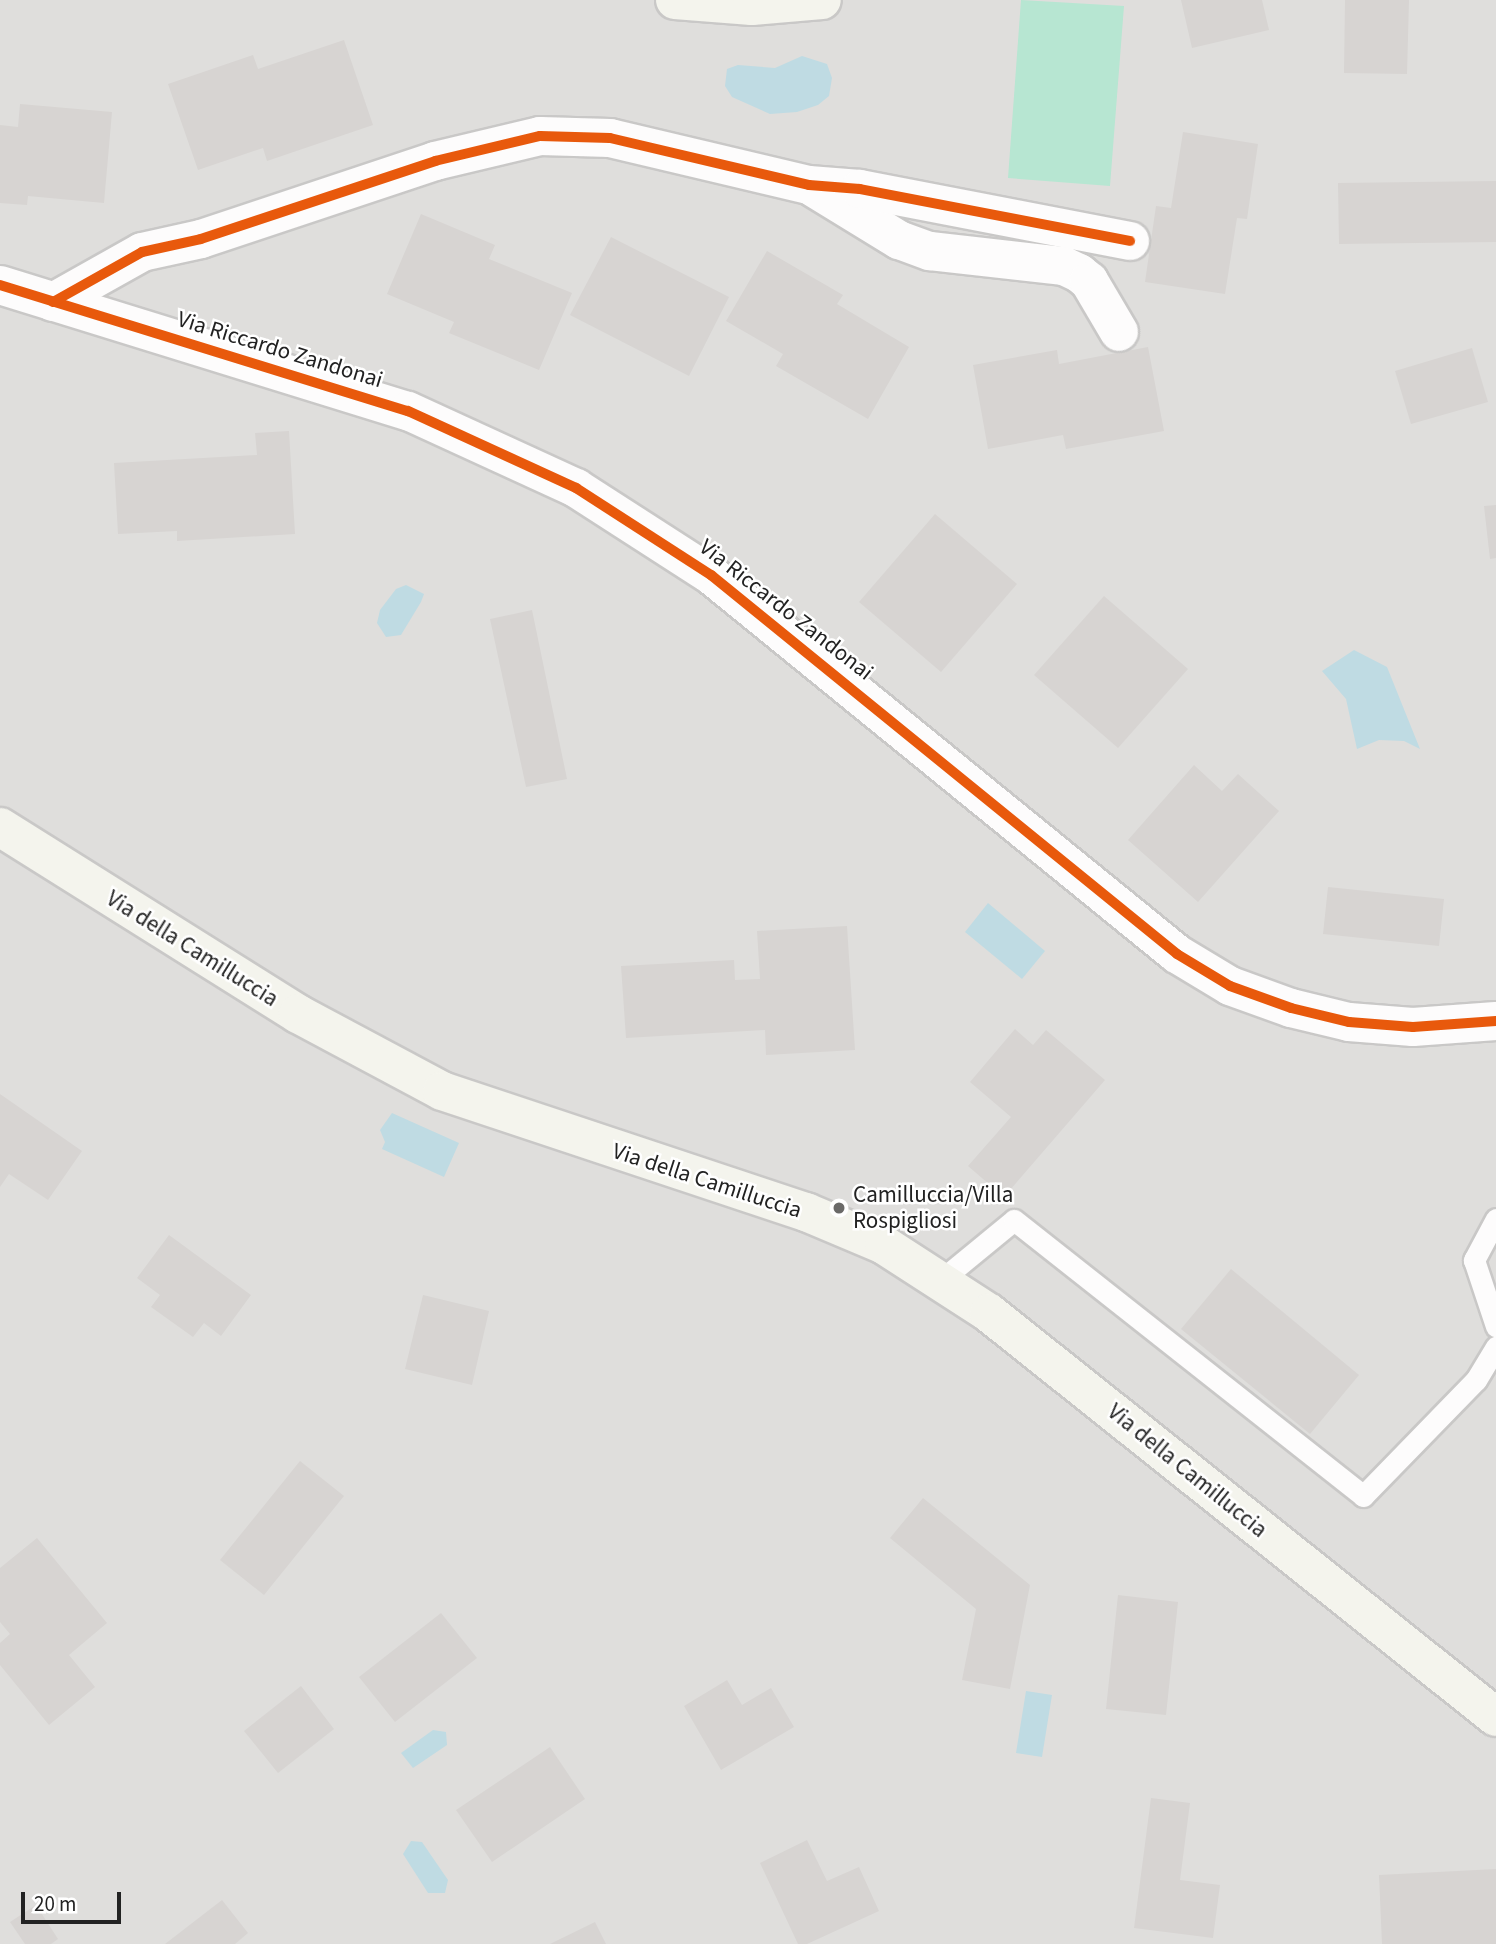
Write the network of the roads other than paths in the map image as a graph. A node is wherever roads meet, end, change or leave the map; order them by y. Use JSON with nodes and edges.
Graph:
{"nodes":[{"id":1,"x":675,"y":0,"type":"edge"},
{"id":2,"x":822,"y":0,"type":"edge"},
{"id":3,"x":809,"y":185,"type":"junction"},
{"id":4,"x":1130,"y":241,"type":"dead end"},
{"id":5,"x":0,"y":285,"type":"edge"},
{"id":6,"x":53,"y":302,"type":"junction"},
{"id":7,"x":1119,"y":332,"type":"dead end"},
{"id":8,"x":0,"y":827,"type":"edge"},
{"id":9,"x":1496,"y":1021,"type":"edge"},
{"id":10,"x":1496,"y":1219,"type":"edge"},
{"id":11,"x":942,"y":1280,"type":"junction"},
{"id":12,"x":1496,"y":1326,"type":"edge"},
{"id":13,"x":1496,"y":1347,"type":"edge"},
{"id":14,"x":1496,"y":1717,"type":"edge"}],
"edges":[{"from":1,"to":2,"type":"main road"},
{"from":3,"to":4,"type":"street"},
{"from":3,"to":6,"type":"street"},
{"from":3,"to":7,"type":"street"},
{"from":5,"to":6,"type":"street","name":"Via Riccardo Zandonai"},
{"from":6,"to":9,"type":"street","name":"Via Riccardo Zandonai"},
{"from":8,"to":11,"type":"main road","name":"Via della Camilluccia"},
{"from":10,"to":12,"type":"lane"},
{"from":11,"to":13,"type":"lane"},
{"from":11,"to":14,"type":"main road","name":"Via della Camilluccia"}]}
